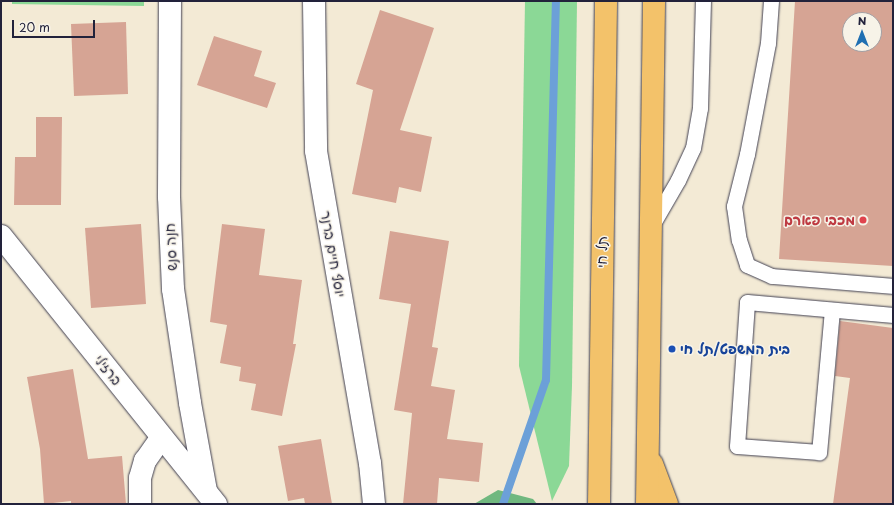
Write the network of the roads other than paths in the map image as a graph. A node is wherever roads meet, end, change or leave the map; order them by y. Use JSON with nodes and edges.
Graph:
{"nodes":[{"id":1,"x":170,"y":1,"type":"edge"},
{"id":2,"x":314,"y":1,"type":"edge"},
{"id":3,"x":606,"y":1,"type":"edge"},
{"id":4,"x":654,"y":1,"type":"edge"},
{"id":5,"x":704,"y":1,"type":"edge"},
{"id":6,"x":771,"y":1,"type":"edge"},
{"id":7,"x":651,"y":228,"type":"junction"},
{"id":8,"x":1,"y":236,"type":"edge"},
{"id":9,"x":893,"y":286,"type":"edge"},
{"id":10,"x":832,"y":310,"type":"junction"},
{"id":11,"x":893,"y":315,"type":"edge"},
{"id":12,"x":162,"y":437,"type":"junction"},
{"id":13,"x":647,"y":452,"type":"junction"},
{"id":14,"x":599,"y":472,"type":"junction"},
{"id":15,"x":211,"y":498,"type":"edge"},
{"id":16,"x":140,"y":504,"type":"edge"},
{"id":17,"x":374,"y":504,"type":"edge"},
{"id":18,"x":588,"y":504,"type":"edge"},
{"id":19,"x":599,"y":504,"type":"edge"},
{"id":20,"x":647,"y":504,"type":"edge"},
{"id":21,"x":667,"y":504,"type":"edge"}],
"edges":[{"from":1,"to":15,"type":"street","name":"חנה סנש"},
{"from":2,"to":17,"type":"street","name":"יוסף חיים ברנר"},
{"from":3,"to":14,"type":"highway","name":"תל חי"},
{"from":4,"to":7,"type":"highway"},
{"from":5,"to":7,"type":"lane"},
{"from":6,"to":9,"type":"lane"},
{"from":7,"to":13,"type":"highway"},
{"from":8,"to":12,"type":"street","name":"ברזילי"},
{"from":10,"to":10,"type":"lane"},
{"from":10,"to":11,"type":"lane"},
{"from":12,"to":15,"type":"street","name":"ברזילי"},
{"from":12,"to":16,"type":"street"},
{"from":13,"to":20,"type":"highway"},
{"from":13,"to":21,"type":"highway"},
{"from":14,"to":18,"type":"highway"},
{"from":14,"to":19,"type":"highway","name":"תל חי"}]}
